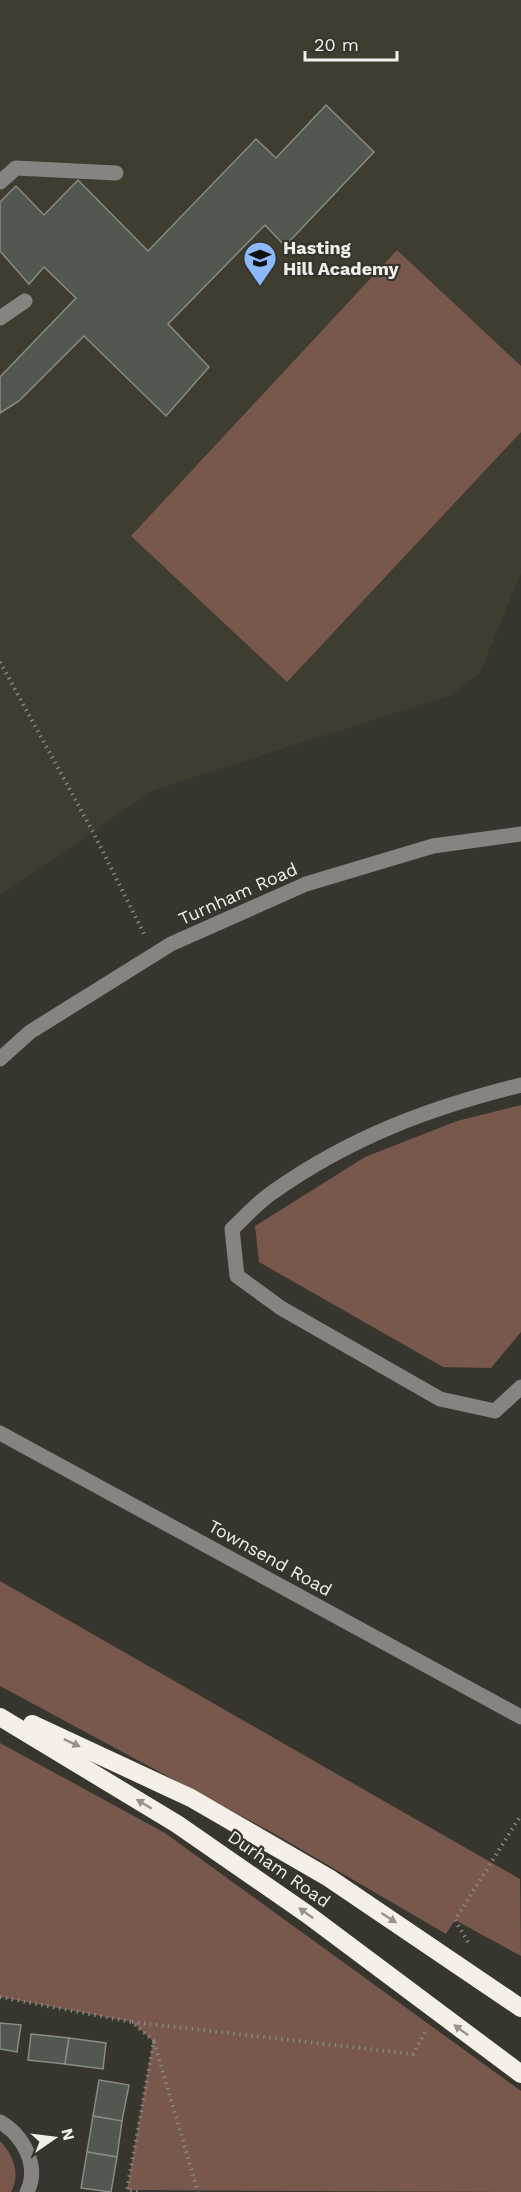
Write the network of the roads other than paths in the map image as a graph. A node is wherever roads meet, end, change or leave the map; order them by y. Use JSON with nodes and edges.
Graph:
{"nodes":[{"id":1,"x":116,"y":173,"type":"dead end"},
{"id":2,"x":0,"y":182,"type":"edge"},
{"id":3,"x":25,"y":301,"type":"dead end"},
{"id":4,"x":0,"y":318,"type":"edge"},
{"id":5,"x":521,"y":834,"type":"edge"},
{"id":6,"x":0,"y":1059,"type":"edge"},
{"id":7,"x":521,"y":1085,"type":"edge"},
{"id":8,"x":521,"y":1387,"type":"edge"},
{"id":9,"x":0,"y":1434,"type":"edge"},
{"id":10,"x":0,"y":1709,"type":"edge"},
{"id":11,"x":0,"y":1716,"type":"edge"},
{"id":12,"x":521,"y":1717,"type":"edge"},
{"id":13,"x":521,"y":2008,"type":"edge"},
{"id":14,"x":521,"y":2074,"type":"edge"},
{"id":15,"x":0,"y":2122,"type":"edge"},
{"id":16,"x":27,"y":2192,"type":"edge"}],
"edges":[{"from":1,"to":2,"type":"street"},
{"from":3,"to":4,"type":"street"},
{"from":5,"to":6,"type":"street","name":"Turnham Road"},
{"from":7,"to":8,"type":"street"},
{"from":9,"to":12,"type":"street","name":"Townsend Road"},
{"from":10,"to":13,"type":"highway","name":"Durham Road","one_way":true},
{"from":14,"to":11,"type":"highway","name":"Durham Road","one_way":true},
{"from":15,"to":16,"type":"street"}]}
